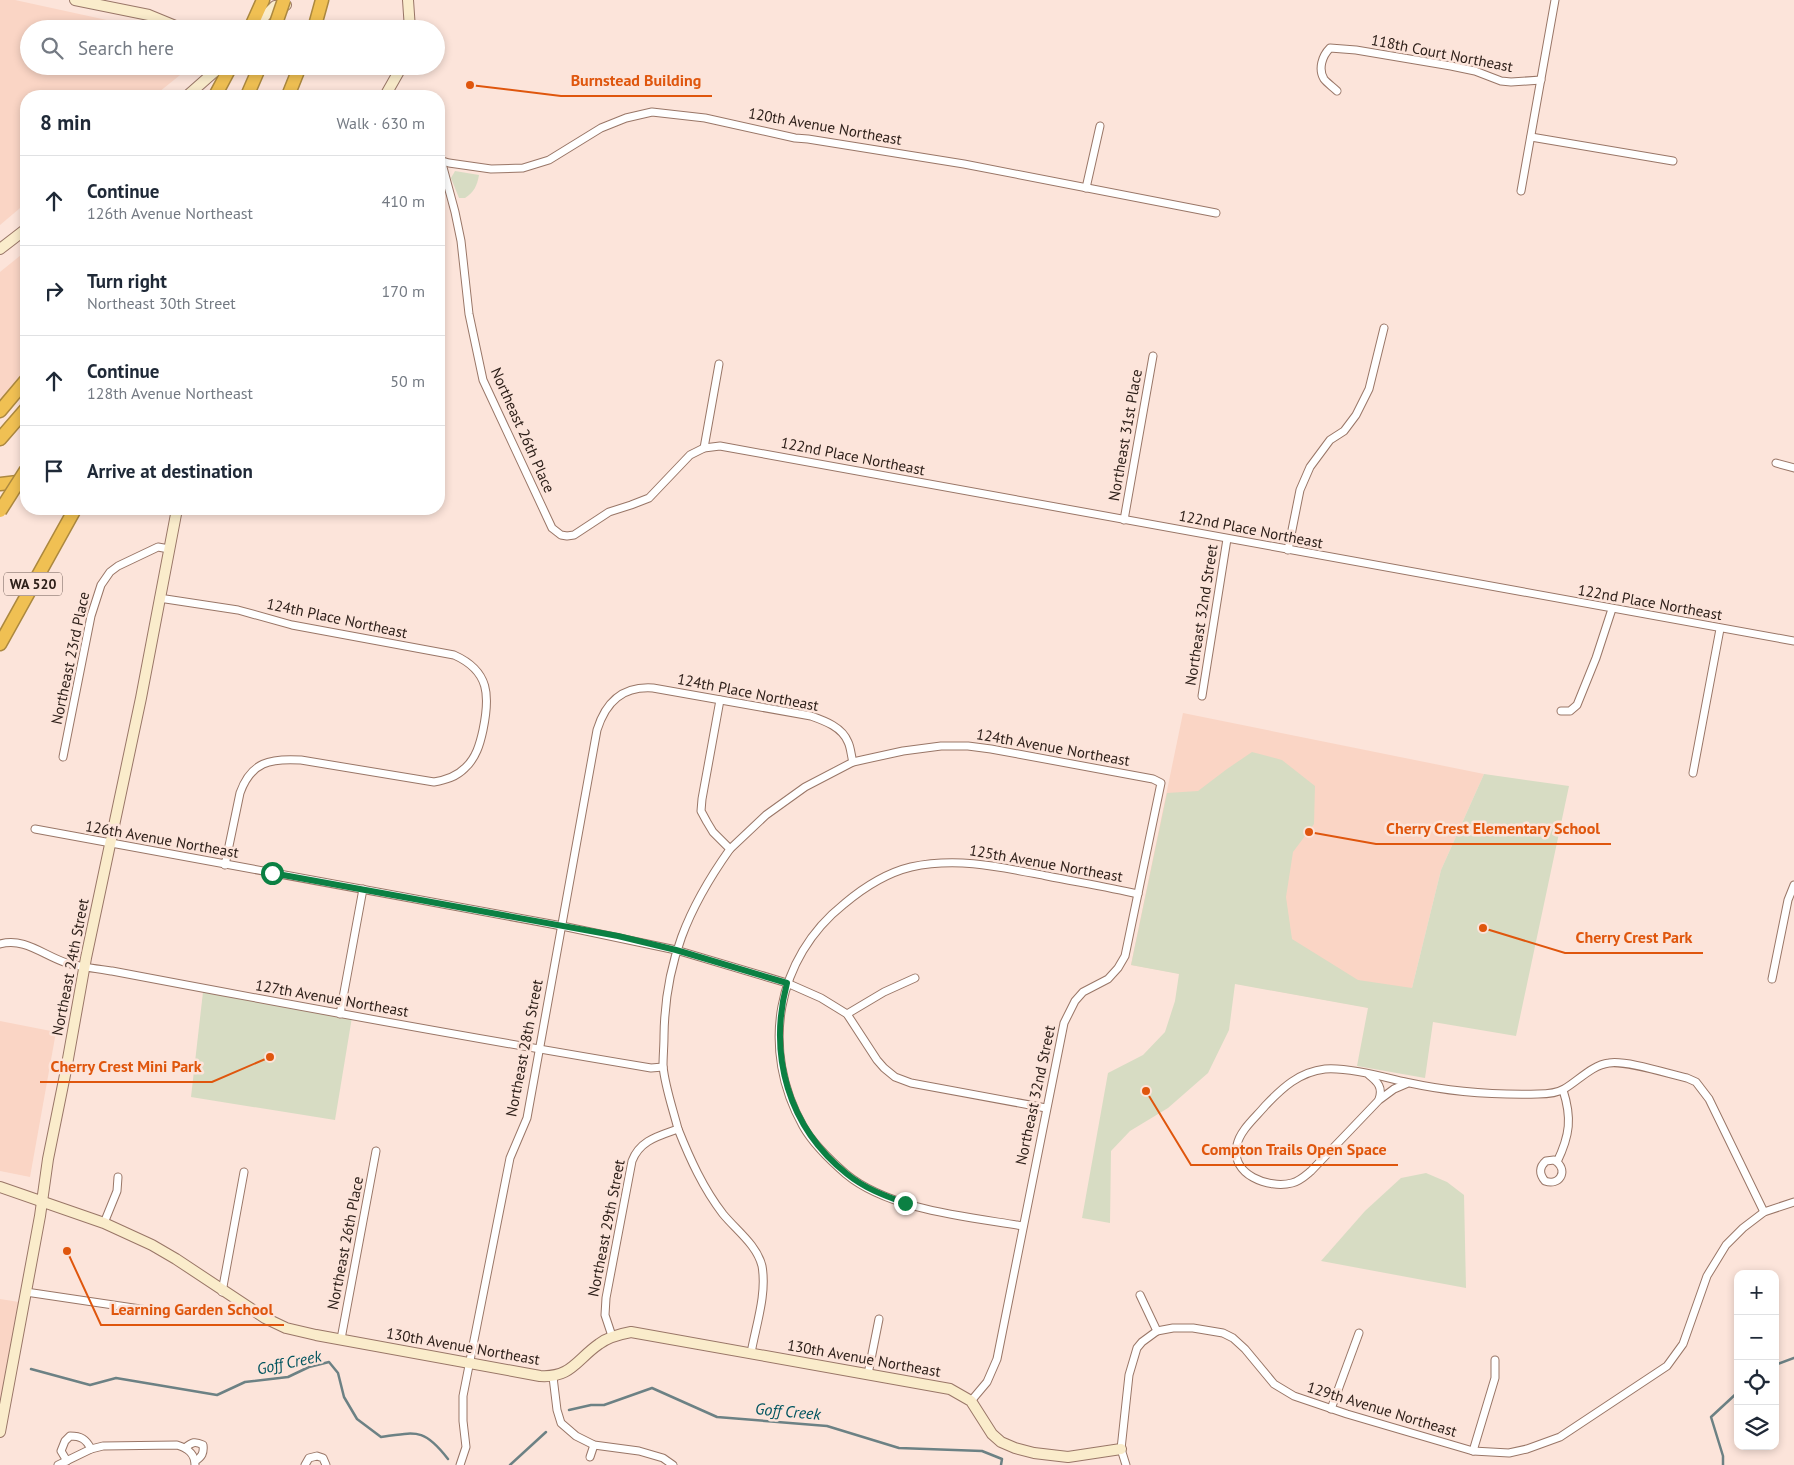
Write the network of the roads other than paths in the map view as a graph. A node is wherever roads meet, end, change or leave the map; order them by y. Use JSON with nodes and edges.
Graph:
{"nodes":[{"id":1,"x":75,"y":0,"type":"edge"},
{"id":2,"x":263,"y":0,"type":"edge"},
{"id":3,"x":322,"y":0,"type":"edge"},
{"id":4,"x":408,"y":0,"type":"edge"},
{"id":5,"x":1556,"y":0,"type":"edge"},
{"id":6,"x":287,"y":2,"type":"edge"},
{"id":7,"x":160,"y":20,"type":"edge"},
{"id":8,"x":255,"y":20,"type":"edge"},
{"id":9,"x":260,"y":20,"type":"edge"},
{"id":10,"x":278,"y":20,"type":"edge"},
{"id":11,"x":316,"y":20,"type":"edge"},
{"id":12,"x":409,"y":20,"type":"edge"},
{"id":13,"x":211,"y":75,"type":"edge"},
{"id":14,"x":226,"y":75,"type":"edge"},
{"id":15,"x":256,"y":75,"type":"edge"},
{"id":16,"x":296,"y":75,"type":"edge"},
{"id":17,"x":302,"y":75,"type":"edge"},
{"id":18,"x":397,"y":75,"type":"edge"},
{"id":19,"x":1541,"y":80,"type":"junction"},
{"id":20,"x":194,"y":90,"type":"edge"},
{"id":21,"x":218,"y":90,"type":"edge"},
{"id":22,"x":250,"y":90,"type":"edge"},
{"id":23,"x":290,"y":90,"type":"edge"},
{"id":24,"x":298,"y":90,"type":"edge"},
{"id":25,"x":388,"y":90,"type":"edge"},
{"id":26,"x":1337,"y":90,"type":"dead end"},
{"id":27,"x":1100,"y":126,"type":"dead end"},
{"id":28,"x":1531,"y":137,"type":"junction"},
{"id":29,"x":445,"y":161,"type":"edge"},
{"id":30,"x":1673,"y":161,"type":"dead end"},
{"id":31,"x":445,"y":177,"type":"edge"},
{"id":32,"x":1086,"y":188,"type":"junction"},
{"id":33,"x":1521,"y":191,"type":"dead end"},
{"id":34,"x":1216,"y":213,"type":"dead end"},
{"id":35,"x":20,"y":234,"type":"edge"},
{"id":36,"x":0,"y":249,"type":"edge"},
{"id":37,"x":1384,"y":328,"type":"dead end"},
{"id":38,"x":1153,"y":356,"type":"dead end"},
{"id":39,"x":719,"y":364,"type":"dead end"},
{"id":40,"x":20,"y":387,"type":"edge"},
{"id":41,"x":0,"y":411,"type":"edge"},
{"id":42,"x":20,"y":416,"type":"edge"},
{"id":43,"x":0,"y":439,"type":"edge"},
{"id":44,"x":704,"y":448,"type":"junction"},
{"id":45,"x":1776,"y":463,"type":"dead end"},
{"id":46,"x":1794,"y":468,"type":"edge"},
{"id":47,"x":20,"y":479,"type":"edge"},
{"id":48,"x":20,"y":482,"type":"edge"},
{"id":49,"x":0,"y":484,"type":"edge"},
{"id":50,"x":0,"y":511,"type":"edge"},
{"id":51,"x":71,"y":515,"type":"edge"},
{"id":52,"x":176,"y":515,"type":"edge"},
{"id":53,"x":1124,"y":520,"type":"junction"},
{"id":54,"x":1227,"y":539,"type":"junction"},
{"id":55,"x":169,"y":549,"type":"junction"},
{"id":56,"x":1288,"y":550,"type":"junction"},
{"id":57,"x":159,"y":598,"type":"junction"},
{"id":58,"x":1612,"y":609,"type":"junction"},
{"id":59,"x":1720,"y":629,"type":"junction"},
{"id":60,"x":1794,"y":641,"type":"edge"},
{"id":61,"x":0,"y":644,"type":"edge"},
{"id":62,"x":1202,"y":696,"type":"dead end"},
{"id":63,"x":617,"y":698,"type":"joint"},
{"id":64,"x":720,"y":700,"type":"junction"},
{"id":65,"x":1560,"y":711,"type":"dead end"},
{"id":66,"x":63,"y":757,"type":"dead end"},
{"id":67,"x":853,"y":762,"type":"junction"},
{"id":68,"x":1693,"y":773,"type":"dead end"},
{"id":69,"x":1161,"y":783,"type":"joint"},
{"id":70,"x":35,"y":829,"type":"dead end"},
{"id":71,"x":109,"y":844,"type":"junction"},
{"id":72,"x":730,"y":849,"type":"junction"},
{"id":73,"x":226,"y":865,"type":"junction"},
{"id":74,"x":1794,"y":885,"type":"edge"},
{"id":75,"x":363,"y":889,"type":"junction"},
{"id":76,"x":1138,"y":894,"type":"junction"},
{"id":77,"x":562,"y":926,"type":"junction"},
{"id":78,"x":0,"y":944,"type":"edge"},
{"id":79,"x":676,"y":950,"type":"junction"},
{"id":80,"x":84,"y":966,"type":"junction"},
{"id":81,"x":915,"y":978,"type":"dead end"},
{"id":82,"x":1772,"y":978,"type":"dead end"},
{"id":83,"x":787,"y":983,"type":"junction"},
{"id":84,"x":340,"y":1014,"type":"junction"},
{"id":85,"x":847,"y":1014,"type":"junction"},
{"id":86,"x":539,"y":1049,"type":"junction"},
{"id":87,"x":663,"y":1067,"type":"junction"},
{"id":88,"x":1369,"y":1075,"type":"junction"},
{"id":89,"x":1408,"y":1083,"type":"junction"},
{"id":90,"x":1563,"y":1090,"type":"junction"},
{"id":91,"x":1379,"y":1100,"type":"junction"},
{"id":92,"x":1046,"y":1108,"type":"junction"},
{"id":93,"x":678,"y":1130,"type":"junction"},
{"id":94,"x":376,"y":1151,"type":"dead end"},
{"id":95,"x":1558,"y":1162,"type":"dead end"},
{"id":96,"x":244,"y":1172,"type":"dead end"},
{"id":97,"x":118,"y":1177,"type":"dead end"},
{"id":98,"x":0,"y":1187,"type":"edge"},
{"id":99,"x":41,"y":1202,"type":"junction"},
{"id":100,"x":1794,"y":1202,"type":"edge"},
{"id":101,"x":1764,"y":1212,"type":"junction"},
{"id":102,"x":104,"y":1223,"type":"junction"},
{"id":103,"x":1023,"y":1226,"type":"junction"},
{"id":104,"x":26,"y":1292,"type":"junction"},
{"id":105,"x":222,"y":1292,"type":"junction"},
{"id":106,"x":1140,"y":1295,"type":"dead end"},
{"id":107,"x":147,"y":1310,"type":"dead end"},
{"id":108,"x":879,"y":1319,"type":"dead end"},
{"id":109,"x":1157,"y":1331,"type":"junction"},
{"id":110,"x":1359,"y":1333,"type":"dead end"},
{"id":111,"x":612,"y":1336,"type":"junction"},
{"id":112,"x":341,"y":1339,"type":"junction"},
{"id":113,"x":751,"y":1353,"type":"junction"},
{"id":114,"x":1496,"y":1360,"type":"dead end"},
{"id":115,"x":470,"y":1364,"type":"junction"},
{"id":116,"x":868,"y":1374,"type":"junction"},
{"id":117,"x":553,"y":1377,"type":"junction"},
{"id":118,"x":971,"y":1402,"type":"junction"},
{"id":119,"x":1331,"y":1409,"type":"junction"},
{"id":120,"x":0,"y":1432,"type":"edge"},
{"id":121,"x":594,"y":1445,"type":"junction"},
{"id":122,"x":185,"y":1448,"type":"junction"},
{"id":123,"x":91,"y":1449,"type":"junction"},
{"id":124,"x":1121,"y":1449,"type":"junction"},
{"id":125,"x":1474,"y":1451,"type":"junction"},
{"id":126,"x":590,"y":1457,"type":"dead end"},
{"id":127,"x":66,"y":1461,"type":"junction"},
{"id":128,"x":195,"y":1463,"type":"edge"},
{"id":129,"x":58,"y":1465,"type":"edge"},
{"id":130,"x":305,"y":1465,"type":"edge"},
{"id":131,"x":326,"y":1465,"type":"edge"},
{"id":132,"x":460,"y":1465,"type":"edge"},
{"id":133,"x":673,"y":1465,"type":"edge"},
{"id":134,"x":1126,"y":1465,"type":"edge"}],
"edges":[{"from":1,"to":7,"type":"street"},
{"from":2,"to":8,"type":"highway"},
{"from":3,"to":11,"type":"highway"},
{"from":4,"to":12,"type":"street"},
{"from":5,"to":19,"type":"street"},
{"from":6,"to":9,"type":"street"},
{"from":6,"to":10,"type":"highway","bridge":true},
{"from":13,"to":20,"type":"street"},
{"from":14,"to":21,"type":"highway"},
{"from":15,"to":22,"type":"highway"},
{"from":16,"to":23,"type":"highway"},
{"from":17,"to":24,"type":"highway"},
{"from":18,"to":25,"type":"street"},
{"from":19,"to":26,"type":"street","name":"118th Court Northeast"},
{"from":19,"to":28,"type":"street"},
{"from":27,"to":32,"type":"street"},
{"from":28,"to":30,"type":"street"},
{"from":28,"to":33,"type":"street"},
{"from":29,"to":32,"type":"street","name":"120th Avenue Northeast"},
{"from":31,"to":44,"type":"street","name":"Northeast 26th Place"},
{"from":32,"to":34,"type":"street","name":"120th Avenue Northeast"},
{"from":35,"to":36,"type":"street"},
{"from":37,"to":56,"type":"street"},
{"from":38,"to":53,"type":"street","name":"Northeast 31st Place"},
{"from":39,"to":44,"type":"street"},
{"from":40,"to":41,"type":"highway"},
{"from":42,"to":43,"type":"highway"},
{"from":44,"to":53,"type":"street","name":"122nd Place Northeast"},
{"from":45,"to":46,"type":"street"},
{"from":47,"to":50,"type":"highway","bridge":true},
{"from":48,"to":49,"type":"highway"},
{"from":51,"to":61,"type":"highway","number":"WA 520"},
{"from":52,"to":55,"type":"street","name":"Northeast 24th Street"},
{"from":53,"to":54,"type":"street","name":"122nd Place Northeast"},
{"from":54,"to":56,"type":"street","name":"122nd Place Northeast"},
{"from":54,"to":62,"type":"street","name":"Northeast 32nd Street"},
{"from":55,"to":57,"type":"street","name":"Northeast 24th Street"},
{"from":55,"to":66,"type":"street","name":"Northeast 23rd Place"},
{"from":56,"to":58,"type":"street","name":"122nd Place Northeast"},
{"from":57,"to":71,"type":"street","name":"Northeast 24th Street"},
{"from":57,"to":73,"type":"street","name":"124th Place Northeast"},
{"from":58,"to":59,"type":"street","name":"122nd Place Northeast"},
{"from":58,"to":65,"type":"street"},
{"from":59,"to":60,"type":"street","name":"122nd Place Northeast"},
{"from":59,"to":68,"type":"street"},
{"from":63,"to":64,"type":"street","name":"124th Place Northeast"},
{"from":63,"to":77,"type":"street","name":"Northeast 28th Street"},
{"from":64,"to":67,"type":"street","name":"124th Place Northeast"},
{"from":64,"to":72,"type":"street"},
{"from":67,"to":69,"type":"street","name":"124th Avenue Northeast"},
{"from":67,"to":72,"type":"street","name":"124th Avenue Northeast"},
{"from":69,"to":76,"type":"street","name":"Northeast 32nd Street"},
{"from":70,"to":71,"type":"street","name":"126th Avenue Northeast"},
{"from":71,"to":73,"type":"street","name":"126th Avenue Northeast"},
{"from":71,"to":80,"type":"street","name":"Northeast 24th Street"},
{"from":72,"to":79,"type":"street"},
{"from":73,"to":75,"type":"street","name":"126th Avenue Northeast"},
{"from":74,"to":82,"type":"street"},
{"from":75,"to":77,"type":"street","name":"126th Avenue Northeast"},
{"from":75,"to":84,"type":"street"},
{"from":76,"to":83,"type":"street","name":"125th Avenue Northeast"},
{"from":76,"to":92,"type":"street","name":"Northeast 32nd Street"},
{"from":77,"to":79,"type":"street","name":"126th Avenue Northeast"},
{"from":77,"to":86,"type":"street","name":"Northeast 28th Street"},
{"from":78,"to":80,"type":"street","name":"127th Avenue Northeast"},
{"from":79,"to":83,"type":"street","name":"126th Avenue Northeast"},
{"from":79,"to":87,"type":"street"},
{"from":80,"to":84,"type":"street","name":"127th Avenue Northeast"},
{"from":80,"to":99,"type":"street","name":"Northeast 24th Street"},
{"from":81,"to":85,"type":"street"},
{"from":83,"to":85,"type":"street","name":"126th Avenue Northeast"},
{"from":83,"to":103,"type":"street","name":"125th Avenue Northeast"},
{"from":84,"to":86,"type":"street","name":"127th Avenue Northeast"},
{"from":85,"to":92,"type":"street"},
{"from":86,"to":87,"type":"street","name":"127th Avenue Northeast"},
{"from":86,"to":115,"type":"street","name":"Northeast 28th Street"},
{"from":87,"to":93,"type":"street"},
{"from":88,"to":89,"type":"street"},
{"from":88,"to":91,"type":"street"},
{"from":88,"to":91,"type":"street"},
{"from":89,"to":90,"type":"street"},
{"from":89,"to":91,"type":"street"},
{"from":90,"to":95,"type":"street"},
{"from":90,"to":101,"type":"street"},
{"from":92,"to":103,"type":"street","name":"Northeast 32nd Street"},
{"from":93,"to":111,"type":"street","name":"Northeast 29th Street"},
{"from":93,"to":113,"type":"street"},
{"from":94,"to":112,"type":"street","name":"Northeast 26th Place"},
{"from":96,"to":105,"type":"street"},
{"from":97,"to":102,"type":"street"},
{"from":98,"to":99,"type":"street","name":"130th Avenue Northeast"},
{"from":99,"to":102,"type":"street","name":"130th Avenue Northeast"},
{"from":99,"to":104,"type":"street","name":"Northeast 24th Street"},
{"from":100,"to":101,"type":"street"},
{"from":101,"to":125,"type":"street","name":"129th Avenue Northeast"},
{"from":102,"to":105,"type":"street","name":"130th Avenue Northeast"},
{"from":103,"to":118,"type":"street","name":"Northeast 32nd Street"},
{"from":104,"to":107,"type":"street"},
{"from":104,"to":120,"type":"street","name":"Northeast 24th Street"},
{"from":105,"to":112,"type":"street","name":"130th Avenue Northeast"},
{"from":106,"to":109,"type":"street"},
{"from":108,"to":116,"type":"street"},
{"from":109,"to":119,"type":"street","name":"129th Avenue Northeast"},
{"from":109,"to":124,"type":"street"},
{"from":110,"to":119,"type":"street"},
{"from":111,"to":113,"type":"street","name":"130th Avenue Northeast"},
{"from":111,"to":117,"type":"street","name":"130th Avenue Northeast"},
{"from":112,"to":115,"type":"street","name":"130th Avenue Northeast"},
{"from":113,"to":116,"type":"street","name":"130th Avenue Northeast"},
{"from":114,"to":125,"type":"street"},
{"from":115,"to":117,"type":"street","name":"130th Avenue Northeast"},
{"from":115,"to":132,"type":"street","name":"Northeast 28th Street"},
{"from":116,"to":118,"type":"street","name":"130th Avenue Northeast"},
{"from":117,"to":121,"type":"street"},
{"from":118,"to":124,"type":"street","name":"130th Avenue Northeast"},
{"from":119,"to":125,"type":"street","name":"129th Avenue Northeast"},
{"from":121,"to":126,"type":"street"},
{"from":121,"to":133,"type":"street"},
{"from":122,"to":123,"type":"street"},
{"from":122,"to":128,"type":"street"},
{"from":122,"to":128,"type":"street"},
{"from":123,"to":127,"type":"street"},
{"from":123,"to":127,"type":"street"},
{"from":124,"to":134,"type":"street"},
{"from":127,"to":129,"type":"street"},
{"from":130,"to":131,"type":"street"}]}
